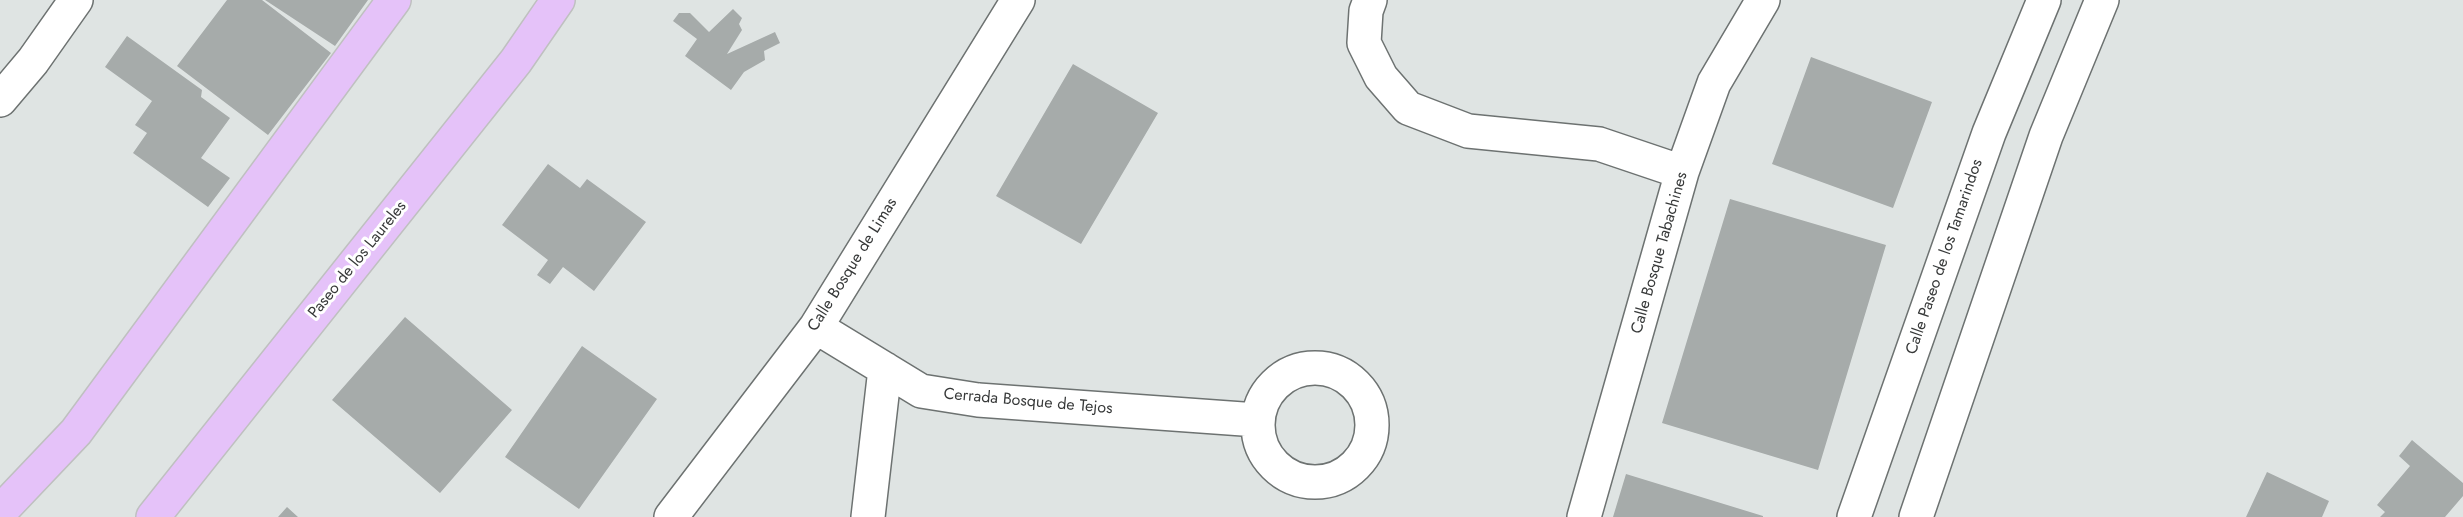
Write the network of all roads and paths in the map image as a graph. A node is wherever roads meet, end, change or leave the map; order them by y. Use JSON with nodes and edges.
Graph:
{"nodes":[{"id":1,"x":76,"y":0,"type":"edge"},
{"id":2,"x":394,"y":0,"type":"edge"},
{"id":3,"x":558,"y":0,"type":"edge"},
{"id":4,"x":1018,"y":0,"type":"edge"},
{"id":5,"x":1371,"y":0,"type":"edge"},
{"id":6,"x":1763,"y":0,"type":"edge"},
{"id":7,"x":2044,"y":0,"type":"edge"},
{"id":8,"x":2102,"y":0,"type":"edge"},
{"id":9,"x":0,"y":100,"type":"edge"},
{"id":10,"x":1682,"y":172,"type":"junction"},
{"id":11,"x":816,"y":327,"type":"junction"},
{"id":12,"x":885,"y":369,"type":"junction"},
{"id":13,"x":1257,"y":420,"type":"dead end"},
{"id":14,"x":0,"y":512,"type":"edge"},
{"id":15,"x":153,"y":517,"type":"edge"},
{"id":16,"x":671,"y":517,"type":"edge"},
{"id":17,"x":868,"y":517,"type":"edge"},
{"id":18,"x":1584,"y":517,"type":"edge"},
{"id":19,"x":1854,"y":517,"type":"edge"},
{"id":20,"x":1916,"y":517,"type":"edge"}],
"edges":[{"from":1,"to":9,"type":"street"},
{"from":2,"to":14,"type":"main road"},
{"from":3,"to":15,"type":"main road","name":"Paseo de los Laureles"},
{"from":4,"to":11,"type":"street","name":"Calle Bosque de Limas"},
{"from":5,"to":10,"type":"street"},
{"from":6,"to":10,"type":"street","name":"Calle Bosque Tabachines"},
{"from":7,"to":19,"type":"street","name":"Calle Paseo de los Tamarindos"},
{"from":8,"to":20,"type":"street"},
{"from":10,"to":18,"type":"street","name":"Calle Bosque Tabachines"},
{"from":11,"to":12,"type":"street","name":"Cerrada Bosque de Tejos"},
{"from":11,"to":16,"type":"street","name":"Calle Bosque de Limas"},
{"from":12,"to":13,"type":"street","name":"Cerrada Bosque de Tejos"},
{"from":12,"to":17,"type":"street"}]}
